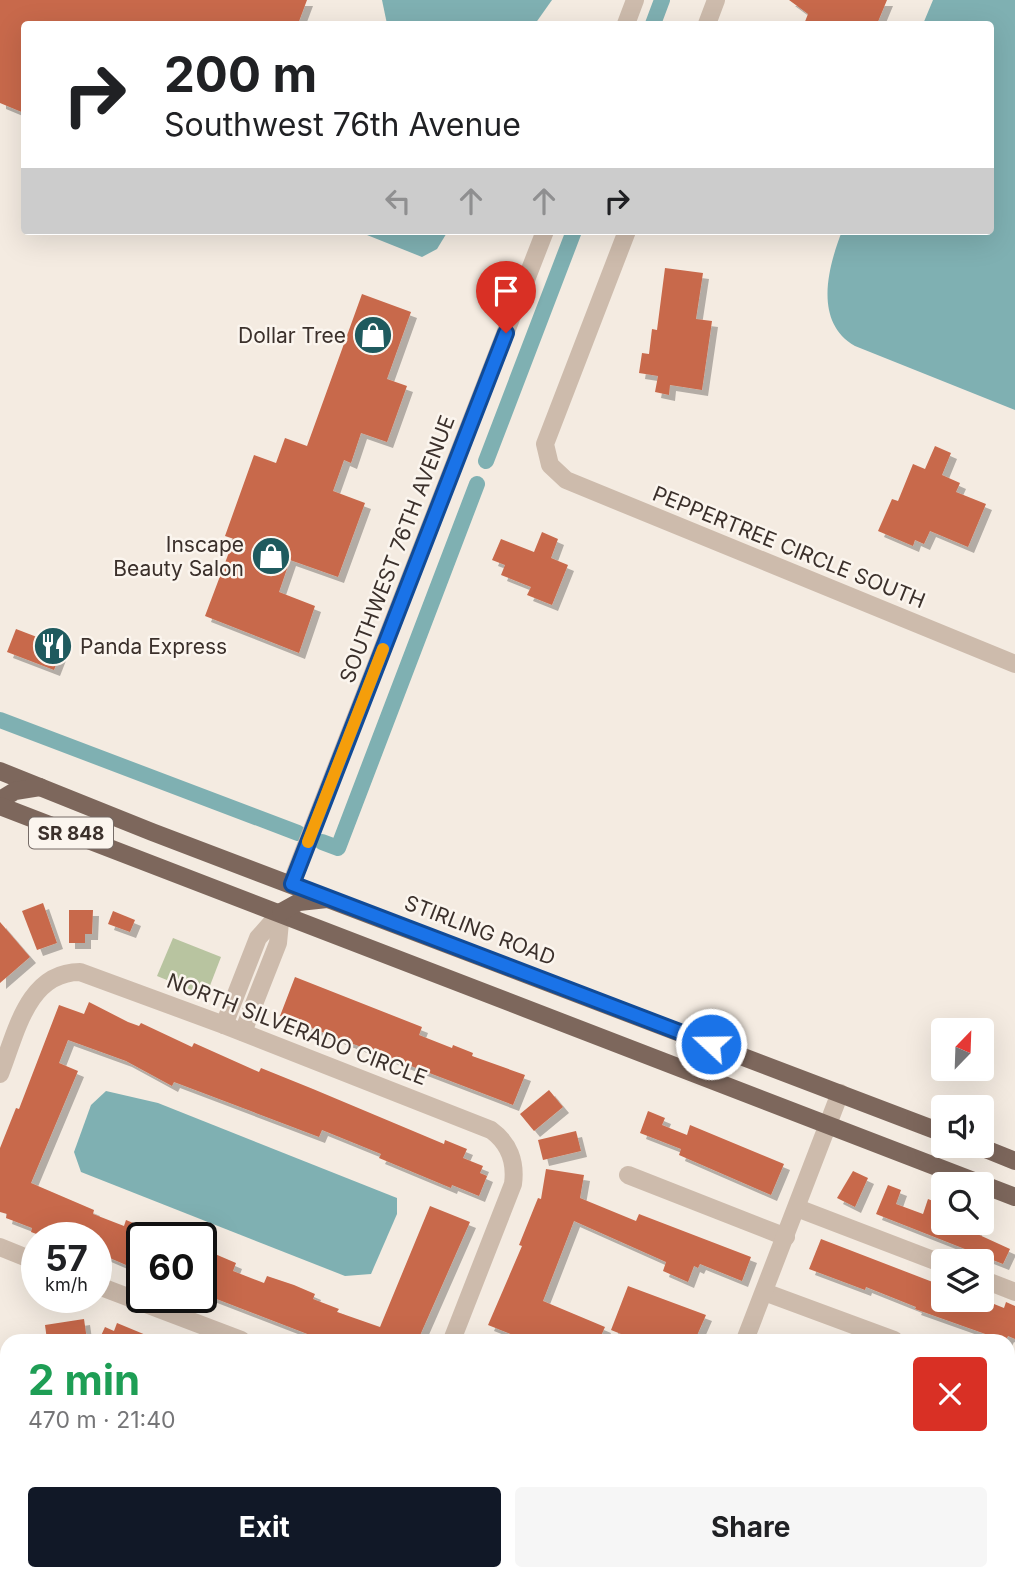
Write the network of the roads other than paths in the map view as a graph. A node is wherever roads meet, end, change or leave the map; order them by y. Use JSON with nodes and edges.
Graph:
{"nodes":[{"id":1,"x":635,"y":0,"type":"edge"},
{"id":2,"x":716,"y":0,"type":"edge"},
{"id":3,"x":627,"y":21,"type":"edge"},
{"id":4,"x":708,"y":21,"type":"edge"},
{"id":5,"x":543,"y":235,"type":"edge"},
{"id":6,"x":625,"y":235,"type":"edge"},
{"id":7,"x":1015,"y":664,"type":"edge"},
{"id":8,"x":0,"y":771,"type":"edge"},
{"id":9,"x":40,"y":787,"type":"junction"},
{"id":10,"x":0,"y":800,"type":"edge"},
{"id":11,"x":0,"y":806,"type":"edge"},
{"id":12,"x":292,"y":884,"type":"junction"},
{"id":13,"x":330,"y":898,"type":"junction"},
{"id":14,"x":281,"y":912,"type":"junction"},
{"id":15,"x":224,"y":1025,"type":"junction"},
{"id":16,"x":243,"y":1032,"type":"junction"},
{"id":17,"x":0,"y":1074,"type":"edge"},
{"id":18,"x":840,"y":1093,"type":"junction"},
{"id":19,"x":828,"y":1124,"type":"junction"},
{"id":20,"x":931,"y":1128,"type":"edge"},
{"id":21,"x":994,"y":1152,"type":"edge"},
{"id":22,"x":1015,"y":1161,"type":"edge"},
{"id":23,"x":628,"y":1175,"type":"dead end"},
{"id":24,"x":1015,"y":1197,"type":"edge"},
{"id":25,"x":797,"y":1208,"type":"junction"},
{"id":26,"x":786,"y":1237,"type":"junction"},
{"id":27,"x":0,"y":1247,"type":"edge"},
{"id":28,"x":21,"y":1256,"type":"edge"},
{"id":29,"x":931,"y":1260,"type":"edge"},
{"id":30,"x":994,"y":1284,"type":"edge"},
{"id":31,"x":112,"y":1291,"type":"edge"},
{"id":32,"x":764,"y":1292,"type":"junction"},
{"id":33,"x":1015,"y":1292,"type":"edge"},
{"id":34,"x":225,"y":1334,"type":"edge"},
{"id":35,"x":454,"y":1334,"type":"edge"},
{"id":36,"x":747,"y":1334,"type":"edge"},
{"id":37,"x":878,"y":1334,"type":"edge"}],
"edges":[{"from":1,"to":3,"type":"street"},
{"from":2,"to":4,"type":"street"},
{"from":5,"to":12,"type":"street","name":"SOUTHWEST 76TH AVENUE"},
{"from":6,"to":7,"type":"street","name":"PEPPERTREE CIRCLE SOUTH"},
{"from":8,"to":9,"type":"main road","name":"STIRLING ROAD","number":"SR 848"},
{"from":9,"to":10,"type":"main road"},
{"from":9,"to":12,"type":"main road","name":"STIRLING ROAD","number":"SR 848"},
{"from":11,"to":14,"type":"main road","number":"SR 848"},
{"from":12,"to":13,"type":"main road","name":"STIRLING ROAD","number":"SR 848"},
{"from":13,"to":14,"type":"main road"},
{"from":13,"to":18,"type":"main road","name":"STIRLING ROAD","number":"SR 848"},
{"from":14,"to":15,"type":"street"},
{"from":14,"to":16,"type":"street"},
{"from":14,"to":19,"type":"main road","number":"SR 848"},
{"from":15,"to":16,"type":"street","name":"NORTH SILVERADO CIRCLE"},
{"from":15,"to":17,"type":"street","name":"NORTH SILVERADO CIRCLE"},
{"from":16,"to":35,"type":"street","name":"NORTH SILVERADO CIRCLE"},
{"from":18,"to":19,"type":"street"},
{"from":18,"to":20,"type":"main road","name":"STIRLING ROAD","number":"SR 848"},
{"from":19,"to":24,"type":"main road","number":"SR 848"},
{"from":19,"to":25,"type":"street"},
{"from":21,"to":22,"type":"main road"},
{"from":23,"to":26,"type":"street"},
{"from":25,"to":26,"type":"street"},
{"from":25,"to":29,"type":"street"},
{"from":26,"to":32,"type":"street"},
{"from":27,"to":28,"type":"street"},
{"from":30,"to":33,"type":"street"},
{"from":31,"to":34,"type":"street"},
{"from":32,"to":36,"type":"street"},
{"from":32,"to":37,"type":"street"}]}
